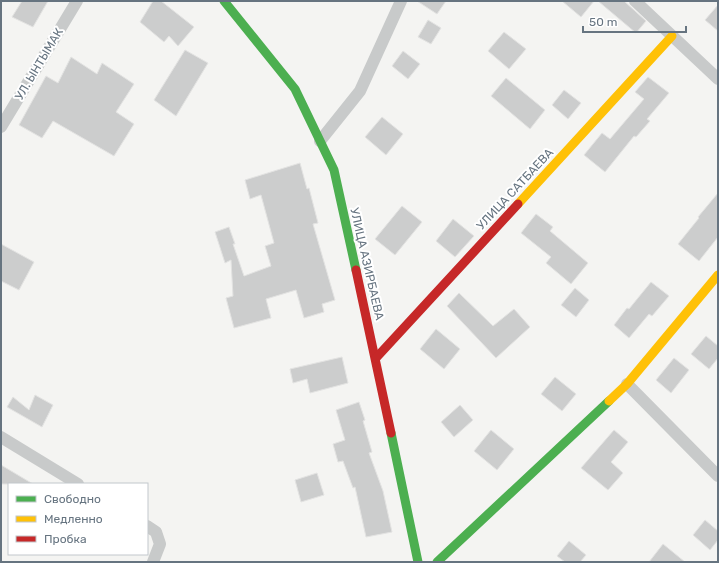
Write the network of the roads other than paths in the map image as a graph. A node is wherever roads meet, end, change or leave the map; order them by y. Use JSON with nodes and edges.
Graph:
{"nodes":[{"id":1,"x":77,"y":1,"type":"edge"},
{"id":2,"x":224,"y":1,"type":"edge"},
{"id":3,"x":401,"y":1,"type":"edge"},
{"id":4,"x":635,"y":1,"type":"edge"},
{"id":5,"x":672,"y":36,"type":"junction"},
{"id":6,"x":718,"y":79,"type":"edge"},
{"id":7,"x":1,"y":127,"type":"edge"},
{"id":8,"x":320,"y":141,"type":"junction"},
{"id":9,"x":718,"y":275,"type":"edge"},
{"id":10,"x":376,"y":358,"type":"junction"},
{"id":11,"x":627,"y":384,"type":"junction"},
{"id":12,"x":1,"y":437,"type":"edge"},
{"id":13,"x":718,"y":476,"type":"edge"},
{"id":14,"x":76,"y":483,"type":"edge"},
{"id":15,"x":148,"y":527,"type":"edge"},
{"id":16,"x":153,"y":562,"type":"edge"},
{"id":17,"x":418,"y":562,"type":"edge"},
{"id":18,"x":437,"y":562,"type":"edge"}],
"edges":[{"from":1,"to":7,"type":"street","name":"УЛ. ЫНТЫМАК"},
{"from":2,"to":8,"type":"street","name":"УЛИЦА АЗИРБАЕВА"},
{"from":3,"to":8,"type":"street"},
{"from":4,"to":5,"type":"street"},
{"from":5,"to":6,"type":"street"},
{"from":5,"to":10,"type":"street","name":"УЛИЦА САТБАЕВА"},
{"from":8,"to":10,"type":"street","name":"УЛИЦА АЗИРБАЕВА"},
{"from":9,"to":11,"type":"street"},
{"from":10,"to":17,"type":"street","name":"УЛИЦА АЗИРБАЕВА"},
{"from":11,"to":13,"type":"street"},
{"from":11,"to":18,"type":"street"},
{"from":12,"to":14,"type":"street"},
{"from":15,"to":16,"type":"street"}]}
